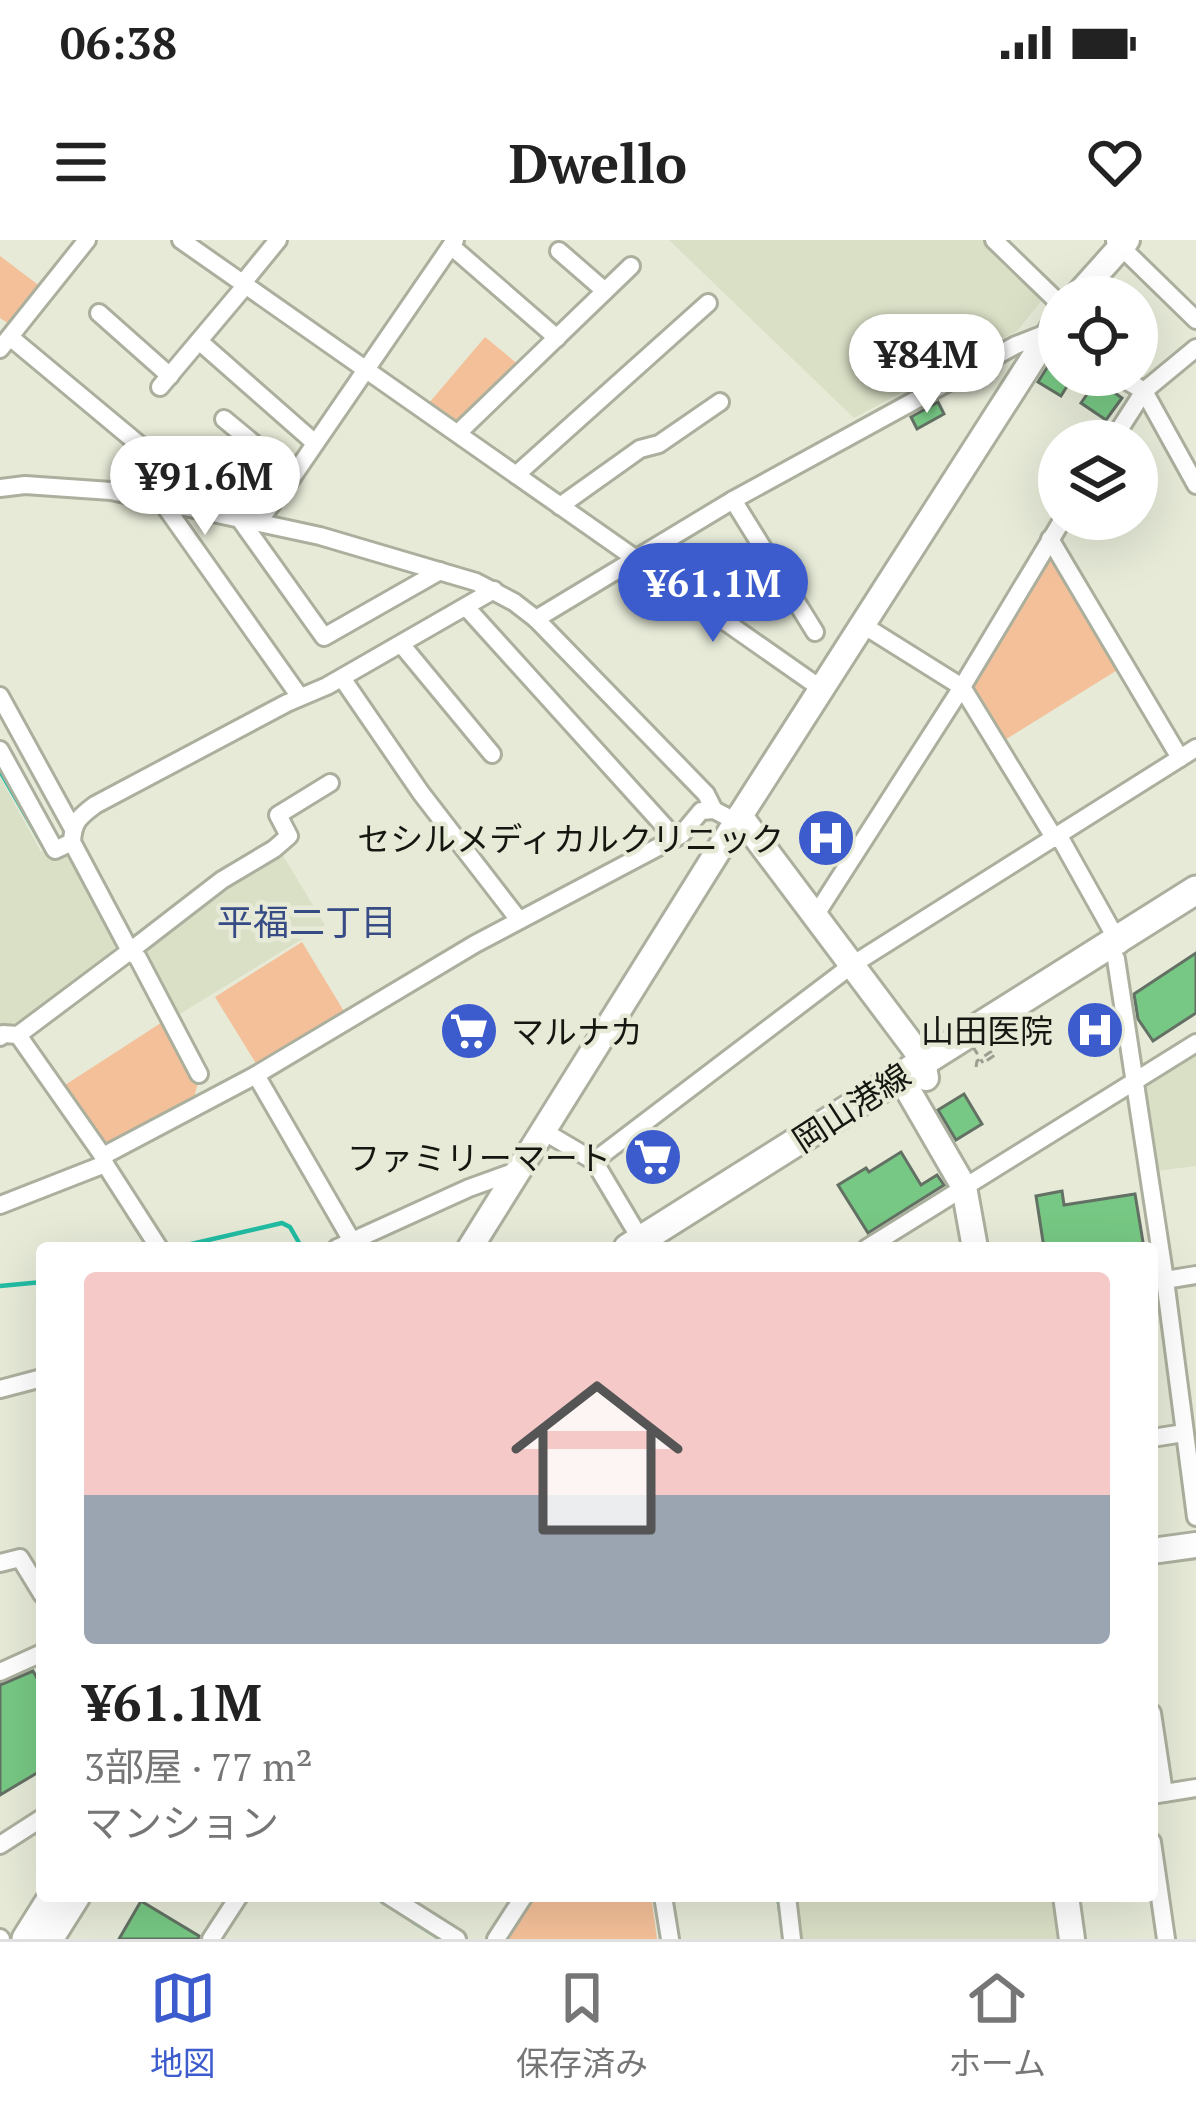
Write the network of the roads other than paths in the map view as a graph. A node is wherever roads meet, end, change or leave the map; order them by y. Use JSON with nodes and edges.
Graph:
{"nodes":[{"id":1,"x":87,"y":240,"type":"edge"},
{"id":2,"x":182,"y":240,"type":"edge"},
{"id":3,"x":278,"y":240,"type":"edge"},
{"id":4,"x":994,"y":240,"type":"edge"},
{"id":5,"x":1121,"y":242,"type":"edge"},
{"id":6,"x":453,"y":243,"type":"edge"},
{"id":7,"x":559,"y":251,"type":"dead end"},
{"id":8,"x":631,"y":266,"type":"dead end"},
{"id":9,"x":1093,"y":276,"type":"edge"},
{"id":10,"x":1038,"y":283,"type":"edge"},
{"id":11,"x":244,"y":285,"type":"junction"},
{"id":12,"x":605,"y":291,"type":"junction"},
{"id":13,"x":707,"y":303,"type":"dead end"},
{"id":14,"x":99,"y":313,"type":"dead end"},
{"id":15,"x":1196,"y":320,"type":"edge"},
{"id":16,"x":1038,"y":337,"type":"edge"},
{"id":17,"x":557,"y":338,"type":"junction"},
{"id":18,"x":199,"y":341,"type":"junction"},
{"id":19,"x":10,"y":342,"type":"edge"},
{"id":20,"x":1196,"y":348,"type":"edge"},
{"id":21,"x":1038,"y":356,"type":"edge"},
{"id":22,"x":366,"y":367,"type":"junction"},
{"id":23,"x":1158,"y":379,"type":"edge"},
{"id":24,"x":1147,"y":396,"type":"edge"},
{"id":25,"x":720,"y":402,"type":"dead end"},
{"id":26,"x":224,"y":419,"type":"dead end"},
{"id":27,"x":458,"y":434,"type":"junction"},
{"id":28,"x":312,"y":440,"type":"junction"},
{"id":29,"x":290,"y":473,"type":"junction"},
{"id":30,"x":516,"y":475,"type":"junction"},
{"id":31,"x":1196,"y":485,"type":"edge"},
{"id":32,"x":0,"y":488,"type":"edge"},
{"id":33,"x":734,"y":500,"type":"junction"},
{"id":34,"x":162,"y":502,"type":"junction"},
{"id":35,"x":182,"y":506,"type":"junction"},
{"id":36,"x":560,"y":506,"type":"junction"},
{"id":37,"x":239,"y":518,"type":"junction"},
{"id":38,"x":258,"y":522,"type":"junction"},
{"id":39,"x":1049,"y":540,"type":"edge"},
{"id":40,"x":1051,"y":540,"type":"edge"},
{"id":41,"x":633,"y":558,"type":"junction"},
{"id":42,"x":440,"y":571,"type":"junction"},
{"id":43,"x":494,"y":590,"type":"junction"},
{"id":44,"x":466,"y":607,"type":"junction"},
{"id":45,"x":536,"y":619,"type":"junction"},
{"id":46,"x":863,"y":625,"type":"junction"},
{"id":47,"x":815,"y":632,"type":"dead end"},
{"id":48,"x":401,"y":644,"type":"junction"},
{"id":49,"x":342,"y":678,"type":"junction"},
{"id":50,"x":962,"y":688,"type":"junction"},
{"id":51,"x":823,"y":690,"type":"junction"},
{"id":52,"x":297,"y":693,"type":"junction"},
{"id":53,"x":0,"y":696,"type":"edge"},
{"id":54,"x":1196,"y":748,"type":"edge"},
{"id":55,"x":0,"y":750,"type":"edge"},
{"id":56,"x":492,"y":754,"type":"dead end"},
{"id":57,"x":1180,"y":758,"type":"junction"},
{"id":58,"x":330,"y":783,"type":"dead end"},
{"id":59,"x":730,"y":816,"type":"junction"},
{"id":60,"x":71,"y":829,"type":"junction"},
{"id":61,"x":1057,"y":837,"type":"junction"},
{"id":62,"x":674,"y":838,"type":"junction"},
{"id":63,"x":1196,"y":890,"type":"edge"},
{"id":64,"x":1196,"y":909,"type":"edge"},
{"id":65,"x":815,"y":916,"type":"junction"},
{"id":66,"x":519,"y":920,"type":"junction"},
{"id":67,"x":1117,"y":949,"type":"junction"},
{"id":68,"x":130,"y":951,"type":"junction"},
{"id":69,"x":852,"y":965,"type":"junction"},
{"id":70,"x":9,"y":1036,"type":"edge"},
{"id":71,"x":1196,"y":1042,"type":"edge"},
{"id":72,"x":199,"y":1074,"type":"dead end"},
{"id":73,"x":256,"y":1075,"type":"junction"},
{"id":74,"x":916,"y":1076,"type":"junction"},
{"id":75,"x":1135,"y":1082,"type":"junction"},
{"id":76,"x":544,"y":1132,"type":"junction"},
{"id":77,"x":104,"y":1160,"type":"junction"},
{"id":78,"x":594,"y":1161,"type":"junction"},
{"id":79,"x":520,"y":1170,"type":"junction"},
{"id":80,"x":964,"y":1187,"type":"junction"},
{"id":81,"x":0,"y":1205,"type":"edge"},
{"id":82,"x":903,"y":1226,"type":"junction"},
{"id":83,"x":155,"y":1242,"type":"edge"},
{"id":84,"x":343,"y":1242,"type":"edge"},
{"id":85,"x":348,"y":1242,"type":"edge"},
{"id":86,"x":474,"y":1242,"type":"edge"},
{"id":87,"x":642,"y":1242,"type":"edge"},
{"id":88,"x":650,"y":1242,"type":"edge"},
{"id":89,"x":877,"y":1242,"type":"edge"},
{"id":90,"x":905,"y":1242,"type":"edge"},
{"id":91,"x":974,"y":1242,"type":"edge"},
{"id":92,"x":1155,"y":1242,"type":"edge"},
{"id":93,"x":1196,"y":1275,"type":"edge"},
{"id":94,"x":1161,"y":1292,"type":"edge"},
{"id":95,"x":36,"y":1384,"type":"edge"},
{"id":96,"x":0,"y":1389,"type":"edge"},
{"id":97,"x":1184,"y":1433,"type":"junction"},
{"id":98,"x":1158,"y":1437,"type":"edge"},
{"id":99,"x":1196,"y":1517,"type":"edge"},
{"id":100,"x":1196,"y":1545,"type":"edge"},
{"id":101,"x":1158,"y":1550,"type":"edge"},
{"id":102,"x":0,"y":1563,"type":"edge"},
{"id":103,"x":36,"y":1584,"type":"edge"},
{"id":104,"x":36,"y":1656,"type":"edge"},
{"id":105,"x":0,"y":1672,"type":"edge"},
{"id":106,"x":1196,"y":1788,"type":"edge"},
{"id":107,"x":1158,"y":1794,"type":"edge"},
{"id":108,"x":36,"y":1822,"type":"edge"},
{"id":109,"x":0,"y":1845,"type":"edge"},
{"id":110,"x":1158,"y":1884,"type":"edge"},
{"id":111,"x":49,"y":1902,"type":"edge"},
{"id":112,"x":72,"y":1902,"type":"edge"},
{"id":113,"x":236,"y":1902,"type":"edge"},
{"id":114,"x":398,"y":1902,"type":"edge"},
{"id":115,"x":520,"y":1902,"type":"edge"},
{"id":116,"x":664,"y":1902,"type":"edge"},
{"id":117,"x":788,"y":1902,"type":"edge"},
{"id":118,"x":1067,"y":1902,"type":"edge"},
{"id":119,"x":217,"y":1937,"type":"edge"},
{"id":120,"x":26,"y":1939,"type":"edge"},
{"id":121,"x":49,"y":1939,"type":"edge"},
{"id":122,"x":457,"y":1939,"type":"edge"},
{"id":123,"x":496,"y":1939,"type":"edge"},
{"id":124,"x":670,"y":1939,"type":"edge"},
{"id":125,"x":792,"y":1939,"type":"edge"},
{"id":126,"x":1072,"y":1939,"type":"edge"},
{"id":127,"x":1166,"y":1939,"type":"edge"}],
"edges":[{"from":1,"to":19,"type":"street"},
{"from":2,"to":11,"type":"street"},
{"from":3,"to":11,"type":"street"},
{"from":4,"to":10,"type":"street"},
{"from":5,"to":9,"type":"street"},
{"from":5,"to":15,"type":"street"},
{"from":6,"to":17,"type":"street"},
{"from":6,"to":22,"type":"street"},
{"from":7,"to":12,"type":"street"},
{"from":8,"to":12,"type":"street"},
{"from":11,"to":18,"type":"street"},
{"from":11,"to":22,"type":"street"},
{"from":12,"to":17,"type":"street"},
{"from":13,"to":30,"type":"street"},
{"from":14,"to":18,"type":"street"},
{"from":16,"to":33,"type":"street"},
{"from":17,"to":27,"type":"street"},
{"from":18,"to":28,"type":"street"},
{"from":19,"to":35,"type":"street"},
{"from":20,"to":23,"type":"street"},
{"from":21,"to":46,"type":"street"},
{"from":22,"to":27,"type":"street"},
{"from":22,"to":28,"type":"street"},
{"from":24,"to":31,"type":"street"},
{"from":25,"to":36,"type":"street"},
{"from":26,"to":29,"type":"street"},
{"from":27,"to":30,"type":"street"},
{"from":28,"to":29,"type":"street"},
{"from":29,"to":38,"type":"street"},
{"from":30,"to":36,"type":"street"},
{"from":32,"to":34,"type":"street"},
{"from":33,"to":41,"type":"street"},
{"from":33,"to":47,"type":"street"},
{"from":34,"to":35,"type":"street"},
{"from":34,"to":52,"type":"street"},
{"from":35,"to":37,"type":"street"},
{"from":36,"to":41,"type":"street"},
{"from":37,"to":38,"type":"street"},
{"from":37,"to":42,"type":"street"},
{"from":38,"to":42,"type":"street"},
{"from":39,"to":50,"type":"street"},
{"from":40,"to":57,"type":"street"},
{"from":41,"to":45,"type":"street"},
{"from":41,"to":51,"type":"street"},
{"from":42,"to":43,"type":"street"},
{"from":43,"to":44,"type":"street"},
{"from":43,"to":45,"type":"street"},
{"from":44,"to":48,"type":"street"},
{"from":44,"to":62,"type":"street"},
{"from":45,"to":59,"type":"street"},
{"from":46,"to":50,"type":"street"},
{"from":46,"to":51,"type":"street"},
{"from":48,"to":49,"type":"street"},
{"from":48,"to":56,"type":"street"},
{"from":49,"to":52,"type":"street"},
{"from":49,"to":66,"type":"street"},
{"from":50,"to":61,"type":"street"},
{"from":50,"to":65,"type":"street"},
{"from":51,"to":59,"type":"street"},
{"from":52,"to":60,"type":"street"},
{"from":53,"to":60,"type":"street"},
{"from":54,"to":57,"type":"street"},
{"from":55,"to":60,"type":"street"},
{"from":57,"to":61,"type":"street"},
{"from":58,"to":68,"type":"street"},
{"from":59,"to":62,"type":"street"},
{"from":59,"to":65,"type":"street"},
{"from":59,"to":76,"type":"street"},
{"from":60,"to":68,"type":"street"},
{"from":61,"to":67,"type":"street"},
{"from":61,"to":69,"type":"street"},
{"from":62,"to":66,"type":"street"},
{"from":63,"to":67,"type":"main road","name":"岡山港線"},
{"from":64,"to":67,"type":"main road","name":"岡山港線"},
{"from":65,"to":69,"type":"street"},
{"from":66,"to":73,"type":"street"},
{"from":67,"to":74,"type":"main road","name":"岡山港線"},
{"from":67,"to":75,"type":"street"},
{"from":68,"to":70,"type":"street"},
{"from":68,"to":72,"type":"street"},
{"from":69,"to":74,"type":"street"},
{"from":69,"to":78,"type":"street"},
{"from":70,"to":77,"type":"street"},
{"from":71,"to":75,"type":"street"},
{"from":73,"to":77,"type":"street"},
{"from":73,"to":84,"type":"street"},
{"from":74,"to":80,"type":"street"},
{"from":74,"to":88,"type":"main road","name":"岡山港線"},
{"from":75,"to":80,"type":"street"},
{"from":75,"to":92,"type":"street"},
{"from":76,"to":78,"type":"street"},
{"from":76,"to":79,"type":"street"},
{"from":77,"to":81,"type":"street"},
{"from":77,"to":83,"type":"street"},
{"from":78,"to":87,"type":"street"},
{"from":79,"to":85,"type":"street"},
{"from":79,"to":86,"type":"street"},
{"from":80,"to":82,"type":"street"},
{"from":80,"to":91,"type":"street"},
{"from":82,"to":89,"type":"street"},
{"from":82,"to":90,"type":"street"},
{"from":93,"to":94,"type":"street"},
{"from":94,"to":97,"type":"street"},
{"from":95,"to":96,"type":"street"},
{"from":97,"to":98,"type":"street"},
{"from":97,"to":99,"type":"street"},
{"from":100,"to":101,"type":"street"},
{"from":102,"to":103,"type":"street"},
{"from":104,"to":105,"type":"street"},
{"from":106,"to":107,"type":"street"},
{"from":108,"to":109,"type":"street"},
{"from":110,"to":127,"type":"street"},
{"from":111,"to":120,"type":"main road"},
{"from":112,"to":121,"type":"main road"},
{"from":113,"to":119,"type":"street"},
{"from":114,"to":122,"type":"street"},
{"from":115,"to":123,"type":"street"},
{"from":116,"to":124,"type":"street"},
{"from":117,"to":125,"type":"street"},
{"from":118,"to":126,"type":"street"}]}
